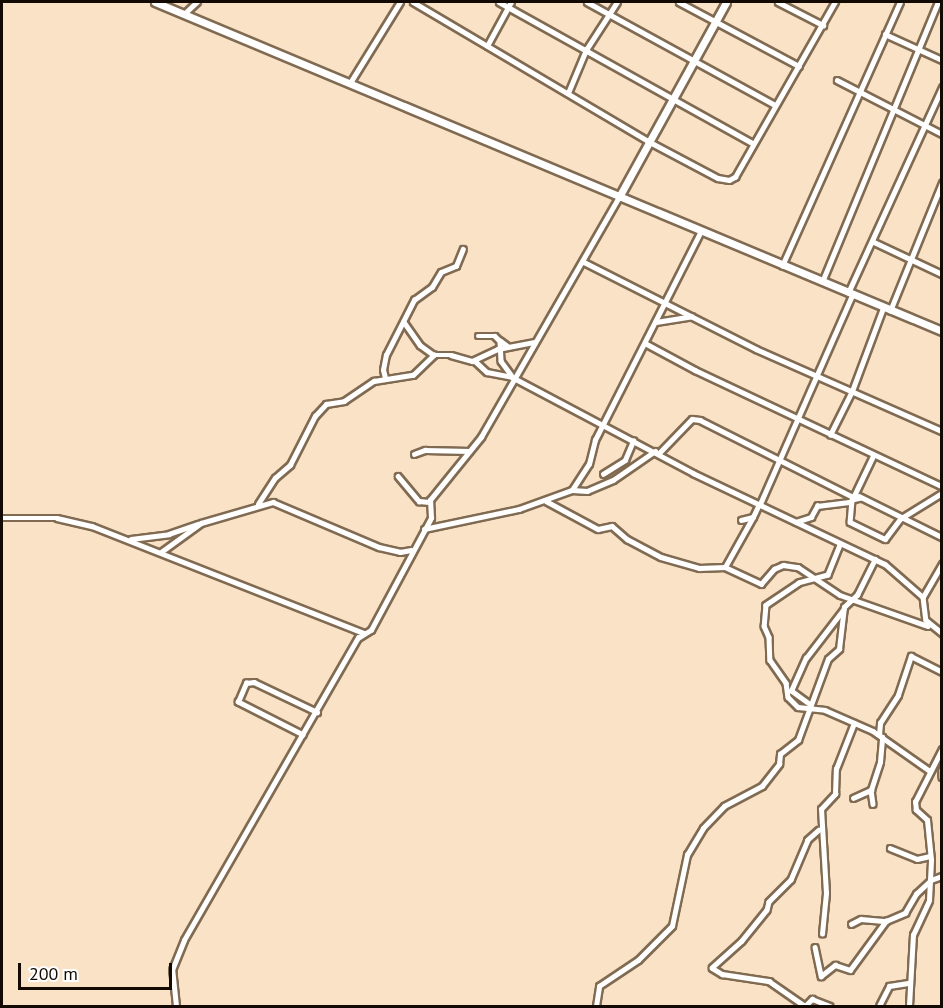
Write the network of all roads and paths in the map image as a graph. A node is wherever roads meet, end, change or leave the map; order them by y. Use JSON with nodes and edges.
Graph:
{"nodes":[{"id":1,"x":156,"y":2,"type":"edge"},
{"id":2,"x":197,"y":2,"type":"edge"},
{"id":3,"x":400,"y":2,"type":"edge"},
{"id":4,"x":412,"y":2,"type":"edge"},
{"id":5,"x":499,"y":2,"type":"edge"},
{"id":6,"x":587,"y":2,"type":"edge"},
{"id":7,"x":616,"y":2,"type":"edge"},
{"id":8,"x":680,"y":2,"type":"edge"},
{"id":9,"x":726,"y":2,"type":"edge"},
{"id":10,"x":778,"y":2,"type":"edge"},
{"id":11,"x":835,"y":2,"type":"edge"},
{"id":12,"x":900,"y":2,"type":"edge"},
{"id":13,"x":938,"y":2,"type":"edge"},
{"id":14,"x":509,"y":4,"type":"edge"},
{"id":15,"x":188,"y":13,"type":"junction"},
{"id":16,"x":610,"y":13,"type":"junction"},
{"id":17,"x":714,"y":21,"type":"junction"},
{"id":18,"x":823,"y":25,"type":"junction"},
{"id":19,"x":885,"y":34,"type":"junction"},
{"id":20,"x":487,"y":46,"type":"junction"},
{"id":21,"x":918,"y":49,"type":"junction"},
{"id":22,"x":586,"y":50,"type":"junction"},
{"id":23,"x":692,"y":60,"type":"junction"},
{"id":24,"x":942,"y":60,"type":"edge"},
{"id":25,"x":799,"y":66,"type":"junction"},
{"id":26,"x":837,"y":80,"type":"dead end"},
{"id":27,"x":351,"y":83,"type":"junction"},
{"id":28,"x":942,"y":88,"type":"edge"},
{"id":29,"x":568,"y":93,"type":"junction"},
{"id":30,"x":861,"y":93,"type":"junction"},
{"id":31,"x":671,"y":97,"type":"junction"},
{"id":32,"x":775,"y":105,"type":"junction"},
{"id":33,"x":893,"y":110,"type":"junction"},
{"id":34,"x":926,"y":127,"type":"junction"},
{"id":35,"x":942,"y":134,"type":"edge"},
{"id":36,"x":648,"y":141,"type":"junction"},
{"id":37,"x":752,"y":143,"type":"junction"},
{"id":38,"x":942,"y":183,"type":"edge"},
{"id":39,"x":619,"y":196,"type":"junction"},
{"id":40,"x":701,"y":231,"type":"junction"},
{"id":41,"x":874,"y":242,"type":"junction"},
{"id":42,"x":463,"y":249,"type":"dead end"},
{"id":43,"x":909,"y":257,"type":"junction"},
{"id":44,"x":584,"y":262,"type":"junction"},
{"id":45,"x":782,"y":266,"type":"junction"},
{"id":46,"x":942,"y":274,"type":"edge"},
{"id":47,"x":822,"y":282,"type":"junction"},
{"id":48,"x":850,"y":294,"type":"junction"},
{"id":49,"x":664,"y":303,"type":"junction"},
{"id":50,"x":886,"y":309,"type":"junction"},
{"id":51,"x":692,"y":316,"type":"junction"},
{"id":52,"x":404,"y":322,"type":"junction"},
{"id":53,"x":656,"y":322,"type":"junction"},
{"id":54,"x":942,"y":331,"type":"edge"},
{"id":55,"x":478,"y":336,"type":"dead end"},
{"id":56,"x":500,"y":340,"type":"junction"},
{"id":57,"x":536,"y":341,"type":"junction"},
{"id":58,"x":645,"y":343,"type":"junction"},
{"id":59,"x":509,"y":347,"type":"junction"},
{"id":60,"x":498,"y":349,"type":"junction"},
{"id":61,"x":434,"y":355,"type":"junction"},
{"id":62,"x":475,"y":361,"type":"junction"},
{"id":63,"x":816,"y":376,"type":"junction"},
{"id":64,"x":512,"y":377,"type":"junction"},
{"id":65,"x":385,"y":378,"type":"junction"},
{"id":66,"x":852,"y":391,"type":"junction"},
{"id":67,"x":797,"y":417,"type":"junction"},
{"id":68,"x":605,"y":427,"type":"junction"},
{"id":69,"x":942,"y":431,"type":"edge"},
{"id":70,"x":830,"y":435,"type":"junction"},
{"id":71,"x":633,"y":441,"type":"junction"},
{"id":72,"x":469,"y":451,"type":"junction"},
{"id":73,"x":657,"y":452,"type":"junction"},
{"id":74,"x":414,"y":454,"type":"dead end"},
{"id":75,"x":873,"y":456,"type":"junction"},
{"id":76,"x":779,"y":459,"type":"junction"},
{"id":77,"x":603,"y":474,"type":"dead end"},
{"id":78,"x":398,"y":476,"type":"dead end"},
{"id":79,"x":942,"y":486,"type":"edge"},
{"id":80,"x":572,"y":490,"type":"junction"},
{"id":81,"x":942,"y":493,"type":"edge"},
{"id":82,"x":853,"y":496,"type":"junction"},
{"id":83,"x":546,"y":501,"type":"junction"},
{"id":84,"x":429,"y":502,"type":"junction"},
{"id":85,"x":258,"y":504,"type":"junction"},
{"id":86,"x":760,"y":504,"type":"junction"},
{"id":87,"x":753,"y":517,"type":"junction"},
{"id":88,"x":2,"y":518,"type":"edge"},
{"id":89,"x":900,"y":519,"type":"junction"},
{"id":90,"x":741,"y":520,"type":"dead end"},
{"id":91,"x":795,"y":522,"type":"junction"},
{"id":92,"x":201,"y":523,"type":"junction"},
{"id":93,"x":424,"y":529,"type":"junction"},
{"id":94,"x":942,"y":537,"type":"edge"},
{"id":95,"x":129,"y":539,"type":"junction"},
{"id":96,"x":840,"y":545,"type":"junction"},
{"id":97,"x":411,"y":550,"type":"junction"},
{"id":98,"x":161,"y":552,"type":"junction"},
{"id":99,"x":875,"y":559,"type":"junction"},
{"id":100,"x":942,"y":564,"type":"edge"},
{"id":101,"x":725,"y":567,"type":"junction"},
{"id":102,"x":816,"y":580,"type":"junction"},
{"id":103,"x":923,"y":597,"type":"junction"},
{"id":104,"x":854,"y":599,"type":"junction"},
{"id":105,"x":843,"y":610,"type":"junction"},
{"id":106,"x":931,"y":627,"type":"junction"},
{"id":107,"x":365,"y":633,"type":"junction"},
{"id":108,"x":942,"y":633,"type":"edge"},
{"id":109,"x":942,"y":672,"type":"edge"},
{"id":110,"x":808,"y":706,"type":"junction"},
{"id":111,"x":317,"y":712,"type":"junction"},
{"id":112,"x":854,"y":723,"type":"junction"},
{"id":113,"x":878,"y":733,"type":"junction"},
{"id":114,"x":303,"y":735,"type":"junction"},
{"id":115,"x":942,"y":750,"type":"edge"},
{"id":116,"x":942,"y":770,"type":"edge"},
{"id":117,"x":930,"y":771,"type":"junction"},
{"id":118,"x":942,"y":777,"type":"edge"},
{"id":119,"x":870,"y":790,"type":"junction"},
{"id":120,"x":853,"y":798,"type":"dead end"},
{"id":121,"x":873,"y":804,"type":"dead end"},
{"id":122,"x":819,"y":830,"type":"junction"},
{"id":123,"x":890,"y":848,"type":"dead end"},
{"id":124,"x":930,"y":856,"type":"junction"},
{"id":125,"x":942,"y":876,"type":"edge"},
{"id":126,"x":931,"y":880,"type":"junction"},
{"id":127,"x":886,"y":921,"type":"junction"},
{"id":128,"x":850,"y":924,"type":"dead end"},
{"id":129,"x":822,"y":933,"type":"dead end"},
{"id":130,"x":815,"y":947,"type":"dead end"},
{"id":131,"x":908,"y":983,"type":"junction"},
{"id":132,"x":176,"y":1006,"type":"edge"},
{"id":133,"x":596,"y":1006,"type":"edge"},
{"id":134,"x":830,"y":1006,"type":"edge"},
{"id":135,"x":879,"y":1006,"type":"edge"},
{"id":136,"x":909,"y":1006,"type":"edge"}],
"edges":[{"from":1,"to":15,"type":"main road"},
{"from":2,"to":15,"type":"street"},
{"from":3,"to":27,"type":"street"},
{"from":4,"to":20,"type":"street"},
{"from":5,"to":14,"type":"street"},
{"from":6,"to":16,"type":"street"},
{"from":7,"to":16,"type":"street"},
{"from":8,"to":17,"type":"street"},
{"from":9,"to":17,"type":"main road"},
{"from":10,"to":18,"type":"street"},
{"from":11,"to":18,"type":"street"},
{"from":12,"to":19,"type":"street"},
{"from":13,"to":21,"type":"street"},
{"from":14,"to":20,"type":"street"},
{"from":14,"to":22,"type":"street"},
{"from":15,"to":27,"type":"main road"},
{"from":16,"to":22,"type":"street"},
{"from":16,"to":23,"type":"street"},
{"from":17,"to":23,"type":"main road"},
{"from":17,"to":25,"type":"street"},
{"from":18,"to":25,"type":"street"},
{"from":19,"to":21,"type":"street"},
{"from":19,"to":30,"type":"street"},
{"from":20,"to":29,"type":"street"},
{"from":21,"to":24,"type":"street"},
{"from":21,"to":33,"type":"street"},
{"from":22,"to":29,"type":"street"},
{"from":22,"to":31,"type":"street"},
{"from":23,"to":31,"type":"main road"},
{"from":23,"to":32,"type":"street"},
{"from":25,"to":32,"type":"street"},
{"from":26,"to":30,"type":"street"},
{"from":27,"to":39,"type":"main road"},
{"from":28,"to":34,"type":"street"},
{"from":29,"to":36,"type":"street"},
{"from":30,"to":33,"type":"street"},
{"from":30,"to":45,"type":"street"},
{"from":31,"to":36,"type":"main road"},
{"from":31,"to":37,"type":"street"},
{"from":32,"to":37,"type":"street"},
{"from":33,"to":34,"type":"street"},
{"from":33,"to":47,"type":"street"},
{"from":34,"to":35,"type":"street"},
{"from":34,"to":41,"type":"street"},
{"from":36,"to":37,"type":"street"},
{"from":36,"to":39,"type":"main road"},
{"from":38,"to":43,"type":"street"},
{"from":39,"to":40,"type":"main road"},
{"from":39,"to":44,"type":"street"},
{"from":40,"to":45,"type":"main road"},
{"from":40,"to":49,"type":"street"},
{"from":41,"to":43,"type":"street"},
{"from":41,"to":48,"type":"street"},
{"from":42,"to":52,"type":"street"},
{"from":43,"to":46,"type":"street"},
{"from":43,"to":50,"type":"street"},
{"from":44,"to":49,"type":"street"},
{"from":44,"to":57,"type":"street"},
{"from":45,"to":47,"type":"main road"},
{"from":47,"to":48,"type":"main road"},
{"from":48,"to":50,"type":"main road"},
{"from":48,"to":63,"type":"street"},
{"from":49,"to":51,"type":"street"},
{"from":49,"to":53,"type":"street"},
{"from":50,"to":54,"type":"main road"},
{"from":50,"to":66,"type":"street"},
{"from":51,"to":53,"type":"street"},
{"from":51,"to":63,"type":"street"},
{"from":52,"to":61,"type":"street"},
{"from":52,"to":65,"type":"street"},
{"from":53,"to":58,"type":"street"},
{"from":55,"to":56,"type":"street"},
{"from":56,"to":59,"type":"street"},
{"from":56,"to":60,"type":"street"},
{"from":57,"to":59,"type":"street"},
{"from":57,"to":64,"type":"street"},
{"from":58,"to":67,"type":"street"},
{"from":58,"to":68,"type":"street"},
{"from":59,"to":60,"type":"street"},
{"from":60,"to":62,"type":"street"},
{"from":60,"to":64,"type":"street"},
{"from":61,"to":62,"type":"street"},
{"from":61,"to":65,"type":"street"},
{"from":62,"to":64,"type":"street"},
{"from":63,"to":66,"type":"street"},
{"from":63,"to":67,"type":"street"},
{"from":64,"to":68,"type":"street"},
{"from":64,"to":72,"type":"street"},
{"from":65,"to":85,"type":"street"},
{"from":66,"to":69,"type":"street"},
{"from":66,"to":70,"type":"street"},
{"from":67,"to":70,"type":"street"},
{"from":67,"to":76,"type":"street"},
{"from":68,"to":71,"type":"street"},
{"from":68,"to":80,"type":"street"},
{"from":70,"to":75,"type":"street"},
{"from":71,"to":73,"type":"street"},
{"from":71,"to":77,"type":"street"},
{"from":72,"to":74,"type":"street"},
{"from":72,"to":84,"type":"street"},
{"from":73,"to":76,"type":"street"},
{"from":73,"to":80,"type":"street"},
{"from":73,"to":86,"type":"street"},
{"from":75,"to":79,"type":"street"},
{"from":75,"to":82,"type":"street"},
{"from":76,"to":82,"type":"street"},
{"from":76,"to":86,"type":"street"},
{"from":78,"to":84,"type":"street"},
{"from":80,"to":83,"type":"street"},
{"from":81,"to":89,"type":"street"},
{"from":82,"to":89,"type":"street"},
{"from":82,"to":89,"type":"street"},
{"from":82,"to":91,"type":"street"},
{"from":83,"to":93,"type":"street"},
{"from":83,"to":101,"type":"street"},
{"from":84,"to":93,"type":"street"},
{"from":85,"to":92,"type":"street"},
{"from":85,"to":97,"type":"street"},
{"from":86,"to":87,"type":"street"},
{"from":86,"to":91,"type":"street"},
{"from":87,"to":90,"type":"street"},
{"from":87,"to":101,"type":"street"},
{"from":88,"to":95,"type":"street"},
{"from":89,"to":94,"type":"street"},
{"from":91,"to":96,"type":"street"},
{"from":92,"to":95,"type":"street"},
{"from":92,"to":98,"type":"street"},
{"from":93,"to":97,"type":"street"},
{"from":95,"to":98,"type":"street"},
{"from":96,"to":99,"type":"street"},
{"from":96,"to":102,"type":"street"},
{"from":97,"to":107,"type":"street"},
{"from":98,"to":107,"type":"street"},
{"from":99,"to":103,"type":"street"},
{"from":99,"to":104,"type":"street"},
{"from":100,"to":103,"type":"street"},
{"from":101,"to":102,"type":"street"},
{"from":102,"to":104,"type":"street"},
{"from":102,"to":110,"type":"street"},
{"from":103,"to":106,"type":"street"},
{"from":104,"to":105,"type":"street"},
{"from":104,"to":106,"type":"street"},
{"from":105,"to":110,"type":"street"},
{"from":105,"to":110,"type":"street"},
{"from":106,"to":108,"type":"street"},
{"from":107,"to":111,"type":"street"},
{"from":109,"to":113,"type":"street"},
{"from":110,"to":112,"type":"street"},
{"from":110,"to":133,"type":"street"},
{"from":111,"to":114,"type":"street"},
{"from":111,"to":114,"type":"street"},
{"from":112,"to":113,"type":"street"},
{"from":112,"to":122,"type":"street"},
{"from":113,"to":117,"type":"street"},
{"from":113,"to":119,"type":"street"},
{"from":114,"to":132,"type":"street"},
{"from":115,"to":117,"type":"street"},
{"from":116,"to":118,"type":"street"},
{"from":117,"to":124,"type":"street"},
{"from":119,"to":120,"type":"street"},
{"from":119,"to":121,"type":"street"},
{"from":122,"to":129,"type":"street"},
{"from":122,"to":134,"type":"street"},
{"from":123,"to":124,"type":"street"},
{"from":124,"to":126,"type":"street"},
{"from":125,"to":126,"type":"street"},
{"from":126,"to":127,"type":"street"},
{"from":126,"to":131,"type":"street"},
{"from":127,"to":128,"type":"street"},
{"from":127,"to":130,"type":"street"},
{"from":131,"to":135,"type":"street"},
{"from":131,"to":136,"type":"street"}]}
